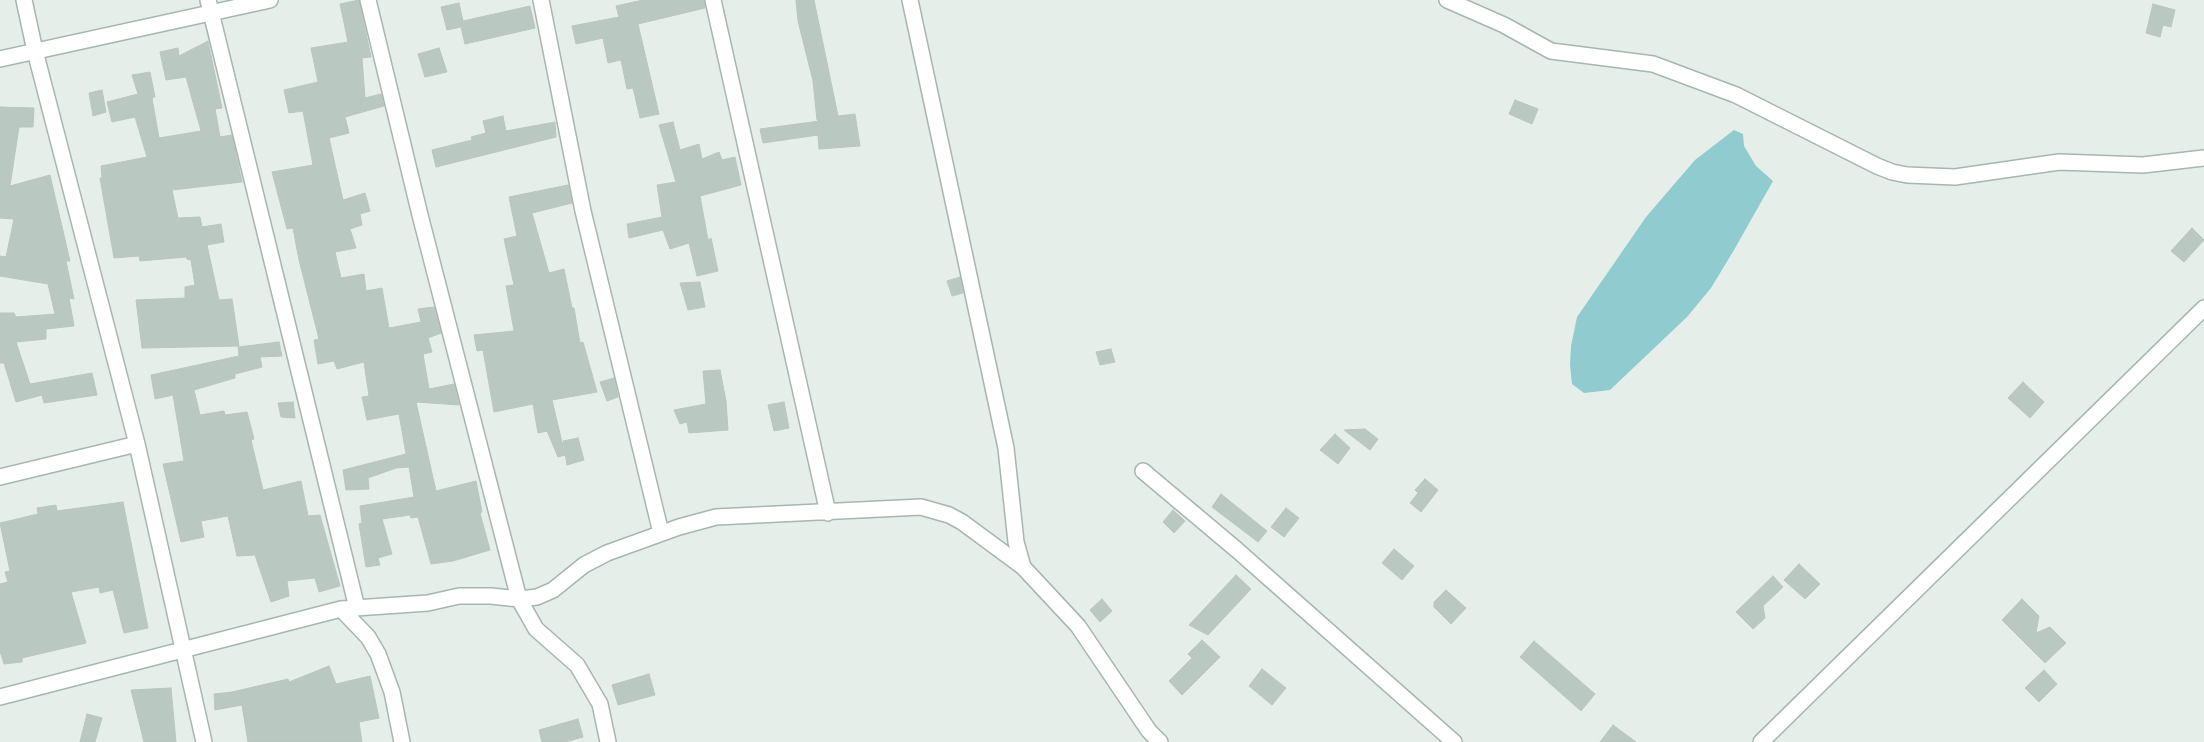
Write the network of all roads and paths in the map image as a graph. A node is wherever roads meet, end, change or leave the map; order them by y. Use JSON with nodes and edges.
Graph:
{"nodes":[{"id":1,"x":24,"y":0,"type":"edge"},
{"id":2,"x":270,"y":0,"type":"edge"},
{"id":3,"x":368,"y":0,"type":"edge"},
{"id":4,"x":541,"y":0,"type":"edge"},
{"id":5,"x":713,"y":0,"type":"edge"},
{"id":6,"x":910,"y":0,"type":"edge"},
{"id":7,"x":1447,"y":0,"type":"edge"},
{"id":8,"x":210,"y":7,"type":"edge"},
{"id":9,"x":35,"y":51,"type":"junction"},
{"id":10,"x":0,"y":59,"type":"edge"},
{"id":11,"x":2204,"y":158,"type":"edge"},
{"id":12,"x":2204,"y":308,"type":"edge"},
{"id":13,"x":138,"y":444,"type":"junction"},
{"id":14,"x":1143,"y":471,"type":"dead end"},
{"id":15,"x":0,"y":477,"type":"edge"},
{"id":16,"x":828,"y":513,"type":"junction"},
{"id":17,"x":661,"y":533,"type":"junction"},
{"id":18,"x":1023,"y":567,"type":"junction"},
{"id":19,"x":519,"y":600,"type":"junction"},
{"id":20,"x":357,"y":608,"type":"junction"},
{"id":21,"x":342,"y":609,"type":"junction"},
{"id":22,"x":184,"y":648,"type":"junction"},
{"id":23,"x":0,"y":697,"type":"edge"},
{"id":24,"x":204,"y":742,"type":"edge"},
{"id":25,"x":402,"y":742,"type":"edge"},
{"id":26,"x":608,"y":742,"type":"edge"},
{"id":27,"x":1160,"y":742,"type":"edge"},
{"id":28,"x":1454,"y":742,"type":"edge"},
{"id":29,"x":1761,"y":742,"type":"edge"}],
"edges":[{"from":1,"to":9,"type":"street"},
{"from":2,"to":8,"type":"street"},
{"from":3,"to":19,"type":"street"},
{"from":4,"to":17,"type":"street"},
{"from":5,"to":16,"type":"street"},
{"from":6,"to":18,"type":"street"},
{"from":7,"to":11,"type":"street"},
{"from":8,"to":9,"type":"street"},
{"from":8,"to":20,"type":"street"},
{"from":9,"to":10,"type":"street"},
{"from":9,"to":13,"type":"street"},
{"from":12,"to":29,"type":"street"},
{"from":13,"to":15,"type":"street"},
{"from":13,"to":22,"type":"street"},
{"from":14,"to":28,"type":"street"},
{"from":16,"to":17,"type":"street"},
{"from":16,"to":18,"type":"street"},
{"from":17,"to":19,"type":"street"},
{"from":18,"to":27,"type":"street"},
{"from":19,"to":20,"type":"street"},
{"from":19,"to":26,"type":"street"},
{"from":20,"to":21,"type":"street"},
{"from":21,"to":22,"type":"street"},
{"from":21,"to":25,"type":"street"},
{"from":22,"to":23,"type":"street"},
{"from":22,"to":24,"type":"street"}]}
